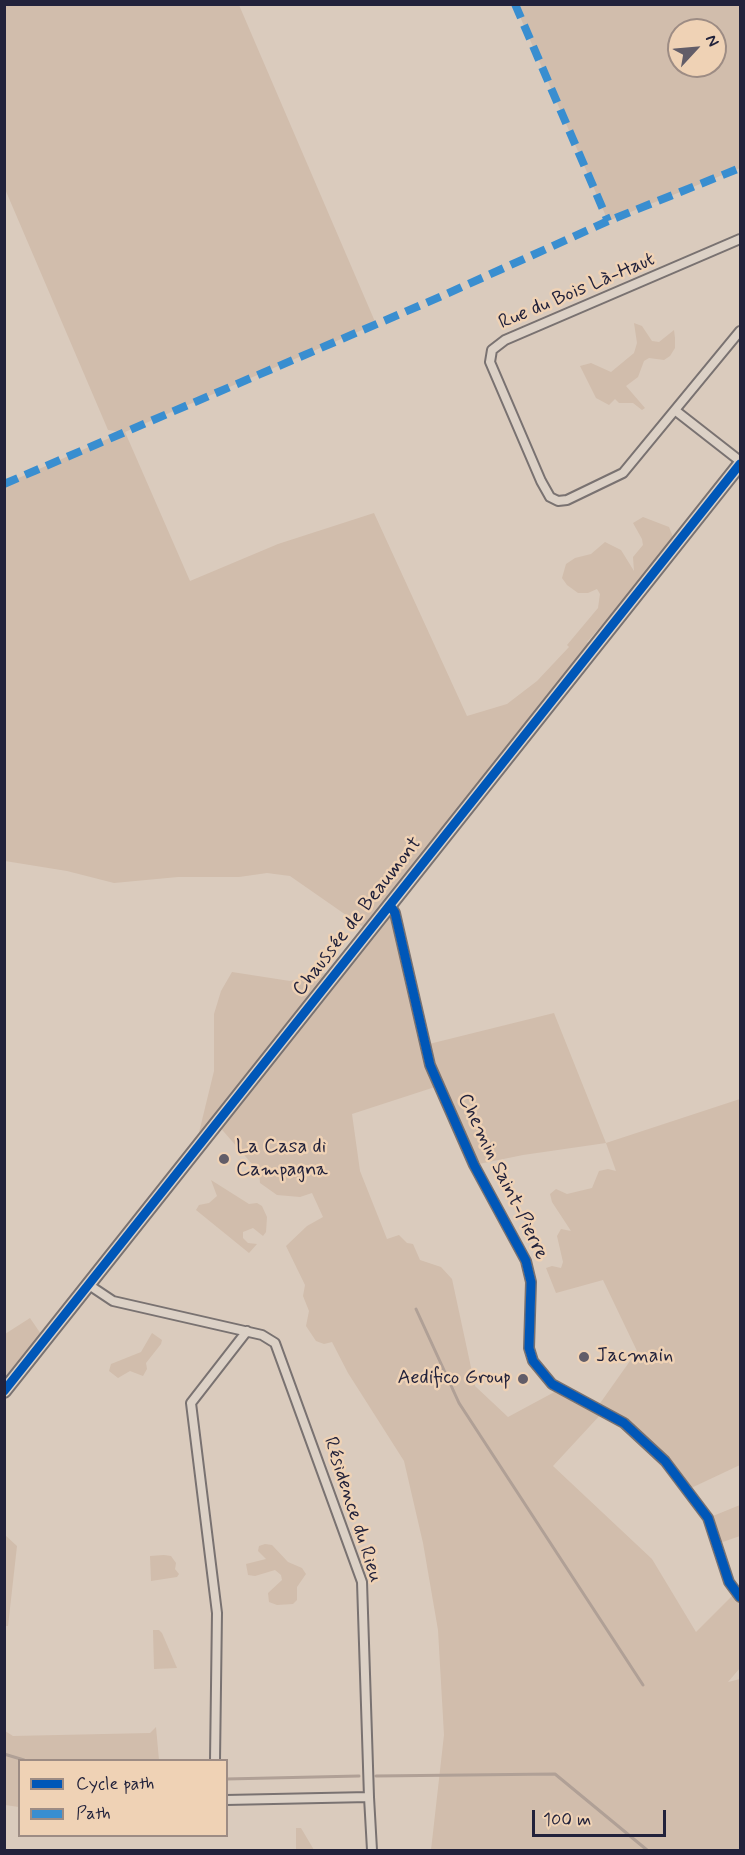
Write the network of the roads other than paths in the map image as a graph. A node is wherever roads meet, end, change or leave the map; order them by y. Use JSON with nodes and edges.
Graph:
{"nodes":[{"id":1,"x":741,"y":239,"type":"edge"},
{"id":2,"x":741,"y":331,"type":"edge"},
{"id":3,"x":676,"y":411,"type":"junction"},
{"id":4,"x":741,"y":463,"type":"edge"},
{"id":5,"x":390,"y":905,"type":"junction"},
{"id":6,"x":89,"y":1285,"type":"junction"},
{"id":7,"x":247,"y":1331,"type":"junction"},
{"id":8,"x":4,"y":1391,"type":"edge"},
{"id":9,"x":741,"y":1597,"type":"edge"},
{"id":10,"x":215,"y":1759,"type":"edge"},
{"id":11,"x":369,"y":1797,"type":"junction"},
{"id":12,"x":228,"y":1800,"type":"edge"},
{"id":13,"x":372,"y":1851,"type":"edge"}],
"edges":[{"from":1,"to":3,"type":"street","name":"Rue du Bois Là-Haut"},
{"from":2,"to":3,"type":"street","name":"Rue du Bois Là-Haut"},
{"from":3,"to":4,"type":"street"},
{"from":4,"to":5,"type":"main road","name":"Chaussée de Beaumont"},
{"from":5,"to":6,"type":"main road","name":"Chaussée de Beaumont"},
{"from":5,"to":9,"type":"street","name":"Chemin Saint-Pierre"},
{"from":6,"to":7,"type":"street","name":"Résidence du Rieu"},
{"from":6,"to":8,"type":"main road","name":"Chaussée de Beaumont"},
{"from":7,"to":10,"type":"street"},
{"from":7,"to":11,"type":"street","name":"Résidence du Rieu"},
{"from":11,"to":12,"type":"street"},
{"from":11,"to":13,"type":"street","name":"Résidence du Rieu"}]}
